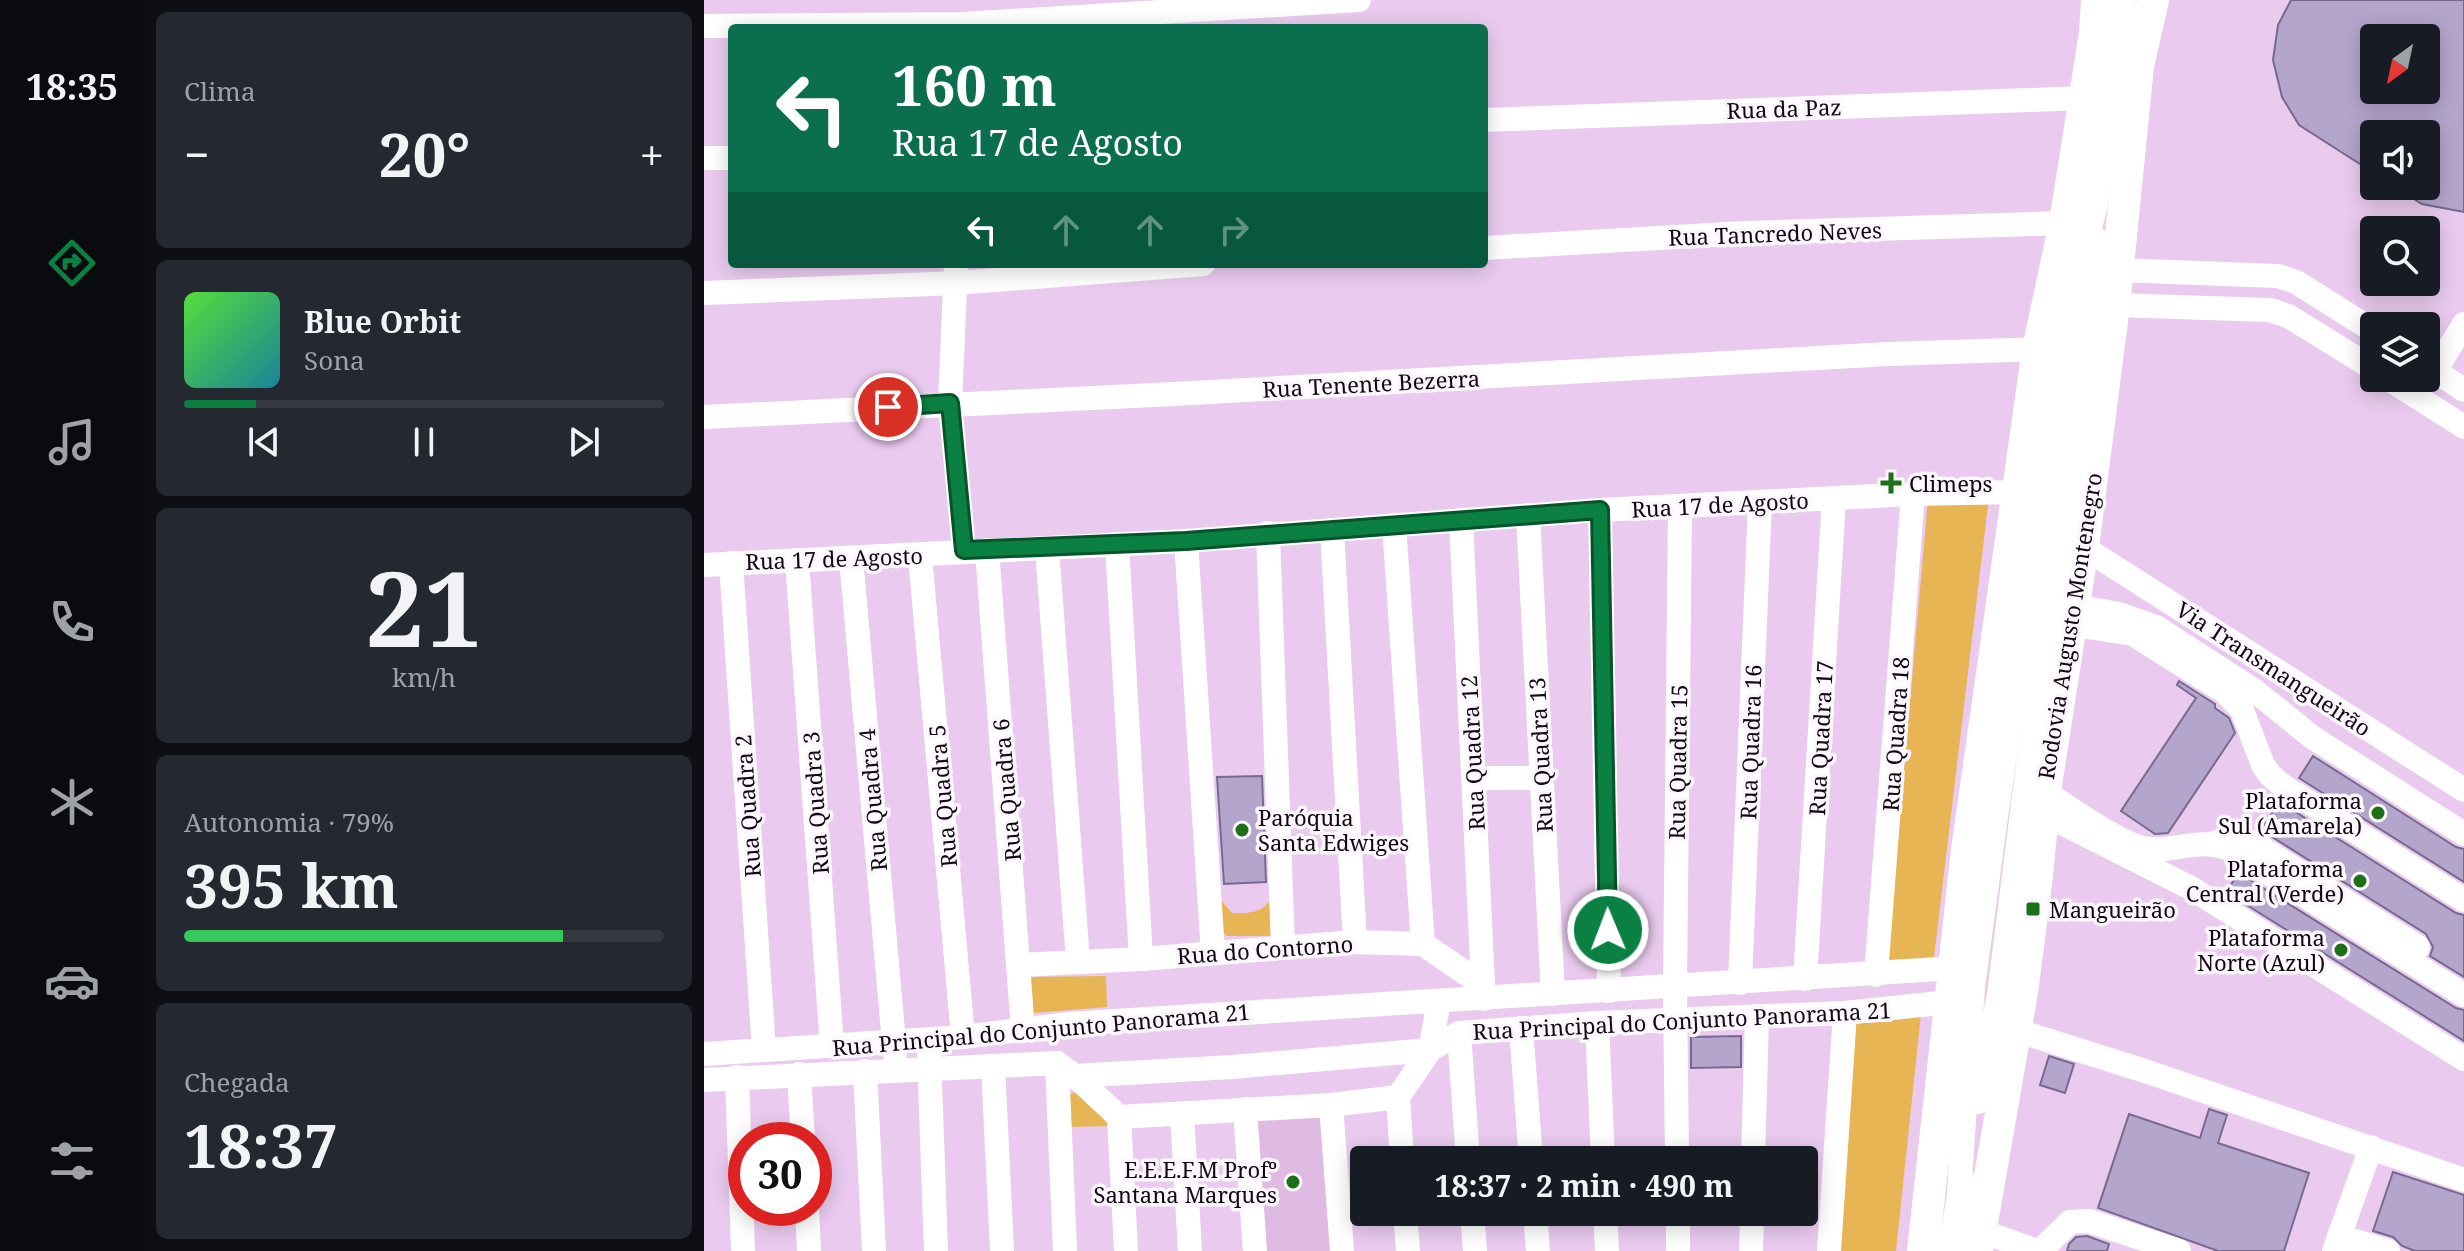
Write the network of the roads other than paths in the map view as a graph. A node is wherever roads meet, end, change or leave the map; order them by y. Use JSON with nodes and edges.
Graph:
{"nodes":[{"id":1,"x":1359,"y":0,"type":"edge"},
{"id":2,"x":2097,"y":0,"type":"edge"},
{"id":3,"x":2124,"y":0,"type":"edge"},
{"id":4,"x":2153,"y":0,"type":"edge"},
{"id":5,"x":992,"y":24,"type":"edge"},
{"id":6,"x":704,"y":26,"type":"edge"},
{"id":7,"x":728,"y":26,"type":"edge"},
{"id":8,"x":2085,"y":98,"type":"junction"},
{"id":9,"x":1488,"y":120,"type":"edge"},
{"id":10,"x":704,"y":158,"type":"edge"},
{"id":11,"x":728,"y":158,"type":"edge"},
{"id":12,"x":2065,"y":223,"type":"junction"},
{"id":13,"x":1488,"y":248,"type":"edge"},
{"id":14,"x":1093,"y":268,"type":"edge"},
{"id":15,"x":2117,"y":270,"type":"junction"},
{"id":16,"x":956,"y":273,"type":"edge"},
{"id":17,"x":704,"y":293,"type":"edge"},
{"id":18,"x":2114,"y":305,"type":"junction"},
{"id":19,"x":2360,"y":322,"type":"edge"},
{"id":20,"x":2464,"y":324,"type":"edge"},
{"id":21,"x":2038,"y":349,"type":"junction"},
{"id":22,"x":2440,"y":355,"type":"edge"},
{"id":23,"x":2360,"y":360,"type":"edge"},
{"id":24,"x":2440,"y":374,"type":"edge"},
{"id":25,"x":2464,"y":390,"type":"edge"},
{"id":26,"x":2409,"y":392,"type":"edge"},
{"id":27,"x":950,"y":403,"type":"junction"},
{"id":28,"x":704,"y":417,"type":"edge"},
{"id":29,"x":2464,"y":427,"type":"edge"},
{"id":30,"x":2018,"y":492,"type":"junction"},
{"id":31,"x":1913,"y":494,"type":"junction"},
{"id":32,"x":1834,"y":498,"type":"junction"},
{"id":33,"x":1760,"y":502,"type":"junction"},
{"id":34,"x":1680,"y":506,"type":"junction"},
{"id":35,"x":1600,"y":510,"type":"junction"},
{"id":36,"x":1528,"y":515,"type":"junction"},
{"id":37,"x":1461,"y":520,"type":"junction"},
{"id":38,"x":1394,"y":525,"type":"junction"},
{"id":39,"x":1332,"y":530,"type":"junction"},
{"id":40,"x":1268,"y":533,"type":"junction"},
{"id":41,"x":1186,"y":541,"type":"junction"},
{"id":42,"x":1117,"y":544,"type":"junction"},
{"id":43,"x":2083,"y":547,"type":"junction"},
{"id":44,"x":1047,"y":549,"type":"junction"},
{"id":45,"x":976,"y":550,"type":"junction"},
{"id":46,"x":920,"y":556,"type":"junction"},
{"id":47,"x":851,"y":558,"type":"junction"},
{"id":48,"x":797,"y":560,"type":"junction"},
{"id":49,"x":731,"y":563,"type":"junction"},
{"id":50,"x":704,"y":565,"type":"edge"},
{"id":51,"x":2053,"y":612,"type":"junction"},
{"id":52,"x":2263,"y":765,"type":"junction"},
{"id":53,"x":1473,"y":778,"type":"junction"},
{"id":54,"x":1541,"y":778,"type":"junction"},
{"id":55,"x":2464,"y":790,"type":"edge"},
{"id":56,"x":2034,"y":802,"type":"junction"},
{"id":57,"x":2464,"y":834,"type":"edge"},
{"id":58,"x":2212,"y":843,"type":"junction"},
{"id":59,"x":2464,"y":900,"type":"edge"},
{"id":60,"x":2464,"y":918,"type":"edge"},
{"id":61,"x":1355,"y":942,"type":"junction"},
{"id":62,"x":1423,"y":944,"type":"junction"},
{"id":63,"x":1283,"y":948,"type":"junction"},
{"id":64,"x":1213,"y":952,"type":"junction"},
{"id":65,"x":1141,"y":959,"type":"junction"},
{"id":66,"x":1078,"y":961,"type":"junction"},
{"id":67,"x":1020,"y":965,"type":"junction"},
{"id":68,"x":1954,"y":968,"type":"junction"},
{"id":69,"x":1876,"y":975,"type":"junction"},
{"id":70,"x":2464,"y":976,"type":"edge"},
{"id":71,"x":1805,"y":979,"type":"junction"},
{"id":72,"x":1740,"y":983,"type":"junction"},
{"id":73,"x":1675,"y":987,"type":"junction"},
{"id":74,"x":1609,"y":991,"type":"junction"},
{"id":75,"x":1484,"y":992,"type":"junction"},
{"id":76,"x":1553,"y":994,"type":"junction"},
{"id":77,"x":2464,"y":995,"type":"edge"},
{"id":78,"x":1439,"y":1001,"type":"junction"},
{"id":79,"x":1950,"y":1002,"type":"junction"},
{"id":80,"x":1845,"y":1013,"type":"junction"},
{"id":81,"x":1757,"y":1016,"type":"junction"},
{"id":82,"x":1676,"y":1019,"type":"junction"},
{"id":83,"x":1597,"y":1023,"type":"junction"},
{"id":84,"x":1521,"y":1028,"type":"junction"},
{"id":85,"x":2015,"y":1030,"type":"junction"},
{"id":86,"x":1023,"y":1031,"type":"junction"},
{"id":87,"x":1459,"y":1033,"type":"junction"},
{"id":88,"x":963,"y":1037,"type":"junction"},
{"id":89,"x":928,"y":1039,"type":"junction"},
{"id":90,"x":894,"y":1041,"type":"junction"},
{"id":91,"x":832,"y":1046,"type":"junction"},
{"id":92,"x":764,"y":1050,"type":"junction"},
{"id":93,"x":1430,"y":1050,"type":"junction"},
{"id":94,"x":704,"y":1054,"type":"edge"},
{"id":95,"x":2464,"y":1059,"type":"edge"},
{"id":96,"x":993,"y":1066,"type":"junction"},
{"id":97,"x":929,"y":1068,"type":"junction"},
{"id":98,"x":896,"y":1070,"type":"junction"},
{"id":99,"x":1066,"y":1070,"type":"junction"},
{"id":100,"x":865,"y":1071,"type":"junction"},
{"id":101,"x":705,"y":1073,"type":"edge"},
{"id":102,"x":799,"y":1074,"type":"junction"},
{"id":103,"x":737,"y":1077,"type":"junction"},
{"id":104,"x":1398,"y":1097,"type":"junction"},
{"id":105,"x":1331,"y":1105,"type":"junction"},
{"id":106,"x":1245,"y":1109,"type":"junction"},
{"id":107,"x":1182,"y":1114,"type":"junction"},
{"id":108,"x":1119,"y":1117,"type":"junction"},
{"id":109,"x":802,"y":1122,"type":"edge"},
{"id":110,"x":1401,"y":1146,"type":"edge"},
{"id":111,"x":1467,"y":1146,"type":"edge"},
{"id":112,"x":1530,"y":1146,"type":"edge"},
{"id":113,"x":1602,"y":1146,"type":"edge"},
{"id":114,"x":1677,"y":1146,"type":"edge"},
{"id":115,"x":1753,"y":1146,"type":"edge"},
{"id":116,"x":2371,"y":1147,"type":"junction"},
{"id":117,"x":2464,"y":1180,"type":"edge"},
{"id":118,"x":1959,"y":1193,"type":"junction"},
{"id":119,"x":808,"y":1226,"type":"edge"},
{"id":120,"x":1406,"y":1226,"type":"edge"},
{"id":121,"x":1473,"y":1226,"type":"edge"},
{"id":122,"x":1536,"y":1226,"type":"edge"},
{"id":123,"x":1606,"y":1226,"type":"edge"},
{"id":124,"x":1678,"y":1226,"type":"edge"},
{"id":125,"x":1752,"y":1226,"type":"edge"},
{"id":126,"x":1979,"y":1241,"type":"edge"},
{"id":127,"x":2336,"y":1243,"type":"edge"},
{"id":128,"x":743,"y":1251,"type":"edge"},
{"id":129,"x":809,"y":1251,"type":"edge"},
{"id":130,"x":874,"y":1251,"type":"edge"},
{"id":131,"x":936,"y":1251,"type":"edge"},
{"id":132,"x":1002,"y":1251,"type":"edge"},
{"id":133,"x":1065,"y":1251,"type":"edge"},
{"id":134,"x":1126,"y":1251,"type":"edge"},
{"id":135,"x":1190,"y":1251,"type":"edge"},
{"id":136,"x":1255,"y":1251,"type":"edge"},
{"id":137,"x":1342,"y":1251,"type":"edge"},
{"id":138,"x":1408,"y":1251,"type":"edge"},
{"id":139,"x":1475,"y":1251,"type":"edge"},
{"id":140,"x":1538,"y":1251,"type":"edge"},
{"id":141,"x":1607,"y":1251,"type":"edge"},
{"id":142,"x":1678,"y":1251,"type":"edge"},
{"id":143,"x":1751,"y":1251,"type":"edge"},
{"id":144,"x":1829,"y":1251,"type":"edge"},
{"id":145,"x":1923,"y":1251,"type":"edge"},
{"id":146,"x":1950,"y":1251,"type":"edge"},
{"id":147,"x":2038,"y":1251,"type":"edge"},
{"id":148,"x":2179,"y":1251,"type":"edge"},
{"id":149,"x":2388,"y":1251,"type":"edge"}],
"edges":[{"from":1,"to":5,"type":"street"},
{"from":2,"to":8,"type":"main road"},
{"from":3,"to":51,"type":"street"},
{"from":4,"to":15,"type":"main road","name":"Rodovia Augusto Montenegro"},
{"from":6,"to":7,"type":"street"},
{"from":8,"to":9,"type":"street","name":"Rua da Paz"},
{"from":8,"to":12,"type":"main road"},
{"from":10,"to":11,"type":"street"},
{"from":12,"to":13,"type":"street","name":"Rua Tancredo Neves"},
{"from":12,"to":21,"type":"main road"},
{"from":14,"to":16,"type":"street"},
{"from":15,"to":18,"type":"main road","name":"Rodovia Augusto Montenegro"},
{"from":15,"to":19,"type":"street"},
{"from":16,"to":17,"type":"street"},
{"from":16,"to":27,"type":"street","name":"Rua Quadra 6"},
{"from":18,"to":23,"type":"street"},
{"from":18,"to":43,"type":"main road","name":"Rodovia Augusto Montenegro"},
{"from":20,"to":22,"type":"street"},
{"from":21,"to":27,"type":"street","name":"Rua Tenente Bezerra"},
{"from":21,"to":30,"type":"main road"},
{"from":24,"to":25,"type":"street"},
{"from":26,"to":29,"type":"street"},
{"from":27,"to":28,"type":"street","name":"Rua Tenente Bezerra"},
{"from":27,"to":45,"type":"street","name":"Rua Quadra 6"},
{"from":30,"to":31,"type":"street","name":"Rua 17 de Agosto"},
{"from":30,"to":68,"type":"main road"},
{"from":31,"to":32,"type":"street","name":"Rua 17 de Agosto"},
{"from":31,"to":69,"type":"street","name":"Rua Quadra 18"},
{"from":32,"to":33,"type":"street","name":"Rua 17 de Agosto"},
{"from":32,"to":71,"type":"street","name":"Rua Quadra 17"},
{"from":33,"to":34,"type":"street","name":"Rua 17 de Agosto"},
{"from":33,"to":72,"type":"street","name":"Rua Quadra 16"},
{"from":34,"to":35,"type":"street","name":"Rua 17 de Agosto"},
{"from":34,"to":73,"type":"street","name":"Rua Quadra 15"},
{"from":35,"to":36,"type":"street","name":"Rua 17 de Agosto"},
{"from":35,"to":74,"type":"street"},
{"from":36,"to":37,"type":"street","name":"Rua 17 de Agosto"},
{"from":36,"to":54,"type":"street","name":"Rua Quadra 13"},
{"from":37,"to":38,"type":"street","name":"Rua 17 de Agosto"},
{"from":37,"to":53,"type":"street","name":"Rua Quadra 12"},
{"from":38,"to":39,"type":"street","name":"Rua 17 de Agosto"},
{"from":38,"to":62,"type":"street"},
{"from":39,"to":40,"type":"street","name":"Rua 17 de Agosto"},
{"from":39,"to":61,"type":"street"},
{"from":40,"to":41,"type":"street","name":"Rua 17 de Agosto"},
{"from":40,"to":63,"type":"street"},
{"from":41,"to":42,"type":"street","name":"Rua 17 de Agosto"},
{"from":41,"to":64,"type":"street"},
{"from":42,"to":44,"type":"street","name":"Rua 17 de Agosto"},
{"from":42,"to":65,"type":"street"},
{"from":43,"to":51,"type":"main road","name":"Rodovia Augusto Montenegro"},
{"from":43,"to":55,"type":"street","name":"Via Transmangueirão"},
{"from":44,"to":45,"type":"street","name":"Rua 17 de Agosto"},
{"from":44,"to":66,"type":"street"},
{"from":45,"to":46,"type":"street","name":"Rua 17 de Agosto"},
{"from":45,"to":67,"type":"street","name":"Rua Quadra 6"},
{"from":46,"to":47,"type":"street","name":"Rua 17 de Agosto"},
{"from":46,"to":88,"type":"street","name":"Rua Quadra 5"},
{"from":47,"to":48,"type":"street","name":"Rua 17 de Agosto"},
{"from":47,"to":90,"type":"street","name":"Rua Quadra 4"},
{"from":48,"to":49,"type":"street","name":"Rua 17 de Agosto"},
{"from":48,"to":91,"type":"street","name":"Rua Quadra 3"},
{"from":49,"to":50,"type":"street","name":"Rua 17 de Agosto"},
{"from":49,"to":92,"type":"street","name":"Rua Quadra 2"},
{"from":51,"to":52,"type":"street"},
{"from":51,"to":56,"type":"main road","name":"Rodovia Augusto Montenegro"},
{"from":51,"to":57,"type":"street"},
{"from":51,"to":118,"type":"street"},
{"from":52,"to":59,"type":"street"},
{"from":52,"to":60,"type":"street"},
{"from":53,"to":54,"type":"street"},
{"from":53,"to":75,"type":"street","name":"Rua Quadra 12"},
{"from":54,"to":76,"type":"street","name":"Rua Quadra 13"},
{"from":56,"to":58,"type":"street"},
{"from":56,"to":85,"type":"main road","name":"Rodovia Augusto Montenegro"},
{"from":56,"to":95,"type":"street"},
{"from":56,"to":118,"type":"street"},
{"from":58,"to":70,"type":"street"},
{"from":58,"to":77,"type":"street"},
{"from":61,"to":62,"type":"street","name":"Rua do Contorno"},
{"from":61,"to":63,"type":"street","name":"Rua do Contorno"},
{"from":62,"to":75,"type":"street"},
{"from":63,"to":64,"type":"street","name":"Rua do Contorno"},
{"from":64,"to":65,"type":"street","name":"Rua do Contorno"},
{"from":65,"to":66,"type":"street","name":"Rua do Contorno"},
{"from":66,"to":67,"type":"street","name":"Rua do Contorno"},
{"from":67,"to":86,"type":"street","name":"Rua Quadra 6"},
{"from":68,"to":69,"type":"street","name":"Rua Principal do Conjunto Panorama 21"},
{"from":68,"to":79,"type":"main road"},
{"from":69,"to":71,"type":"street","name":"Rua Principal do Conjunto Panorama 21"},
{"from":71,"to":72,"type":"street","name":"Rua Principal do Conjunto Panorama 21"},
{"from":72,"to":73,"type":"street","name":"Rua Principal do Conjunto Panorama 21"},
{"from":73,"to":74,"type":"street","name":"Rua Principal do Conjunto Panorama 21"},
{"from":73,"to":82,"type":"street","name":"Rua Quadra 15"},
{"from":74,"to":76,"type":"street","name":"Rua Principal do Conjunto Panorama 21"},
{"from":75,"to":76,"type":"street","name":"Rua Principal do Conjunto Panorama 21"},
{"from":75,"to":78,"type":"street","name":"Rua Principal do Conjunto Panorama 21"},
{"from":78,"to":86,"type":"street","name":"Rua Principal do Conjunto Panorama 21"},
{"from":78,"to":93,"type":"street"},
{"from":79,"to":80,"type":"street","name":"Rua Principal do Conjunto Panorama 21"},
{"from":79,"to":145,"type":"main road"},
{"from":80,"to":81,"type":"street","name":"Rua Principal do Conjunto Panorama 21"},
{"from":80,"to":144,"type":"street"},
{"from":81,"to":82,"type":"street","name":"Rua Principal do Conjunto Panorama 21"},
{"from":81,"to":115,"type":"street"},
{"from":82,"to":83,"type":"street","name":"Rua Principal do Conjunto Panorama 21"},
{"from":82,"to":114,"type":"street"},
{"from":83,"to":84,"type":"street","name":"Rua Principal do Conjunto Panorama 21"},
{"from":83,"to":113,"type":"street"},
{"from":84,"to":87,"type":"street","name":"Rua Principal do Conjunto Panorama 21"},
{"from":84,"to":112,"type":"street"},
{"from":85,"to":116,"type":"street"},
{"from":85,"to":126,"type":"main road","name":"Rodovia Augusto Montenegro"},
{"from":86,"to":88,"type":"street","name":"Rua Principal do Conjunto Panorama 21"},
{"from":87,"to":93,"type":"street","name":"Rua Principal do Conjunto Panorama 21"},
{"from":87,"to":111,"type":"street"},
{"from":88,"to":89,"type":"street","name":"Rua Principal do Conjunto Panorama 21"},
{"from":89,"to":90,"type":"street","name":"Rua Principal do Conjunto Panorama 21"},
{"from":89,"to":97,"type":"street"},
{"from":90,"to":91,"type":"street","name":"Rua Principal do Conjunto Panorama 21"},
{"from":90,"to":98,"type":"street"},
{"from":91,"to":92,"type":"street","name":"Rua Principal do Conjunto Panorama 21"},
{"from":92,"to":94,"type":"street","name":"Rua Principal do Conjunto Panorama 21"},
{"from":93,"to":99,"type":"street","name":"Rua Principal do Conjunto Panorama 21"},
{"from":93,"to":104,"type":"street"},
{"from":96,"to":97,"type":"street","name":"Rua Principal do Conjunto Panorama 21"},
{"from":96,"to":99,"type":"street","name":"Rua Principal do Conjunto Panorama 21"},
{"from":96,"to":132,"type":"street"},
{"from":97,"to":98,"type":"street","name":"Rua Principal do Conjunto Panorama 21"},
{"from":97,"to":131,"type":"street"},
{"from":98,"to":100,"type":"street","name":"Rua Principal do Conjunto Panorama 21"},
{"from":99,"to":108,"type":"street"},
{"from":99,"to":133,"type":"street"},
{"from":100,"to":102,"type":"street","name":"Rua Principal do Conjunto Panorama 21"},
{"from":100,"to":130,"type":"street"},
{"from":101,"to":103,"type":"street","name":"Rua Principal do Conjunto Panorama 21"},
{"from":102,"to":103,"type":"street","name":"Rua Principal do Conjunto Panorama 21"},
{"from":102,"to":109,"type":"street"},
{"from":103,"to":128,"type":"street"},
{"from":104,"to":105,"type":"street"},
{"from":104,"to":110,"type":"street"},
{"from":105,"to":106,"type":"street"},
{"from":105,"to":137,"type":"street"},
{"from":106,"to":107,"type":"street"},
{"from":106,"to":136,"type":"street"},
{"from":107,"to":108,"type":"street"},
{"from":107,"to":135,"type":"street"},
{"from":108,"to":134,"type":"street"},
{"from":116,"to":117,"type":"street"},
{"from":116,"to":127,"type":"street"},
{"from":118,"to":146,"type":"street"},
{"from":119,"to":129,"type":"street"},
{"from":120,"to":138,"type":"street"},
{"from":121,"to":139,"type":"street"},
{"from":122,"to":140,"type":"street"},
{"from":123,"to":141,"type":"street"},
{"from":124,"to":142,"type":"street"},
{"from":125,"to":143,"type":"street"},
{"from":126,"to":147,"type":"street"},
{"from":127,"to":149,"type":"street"},
{"from":147,"to":148,"type":"street"}]}
